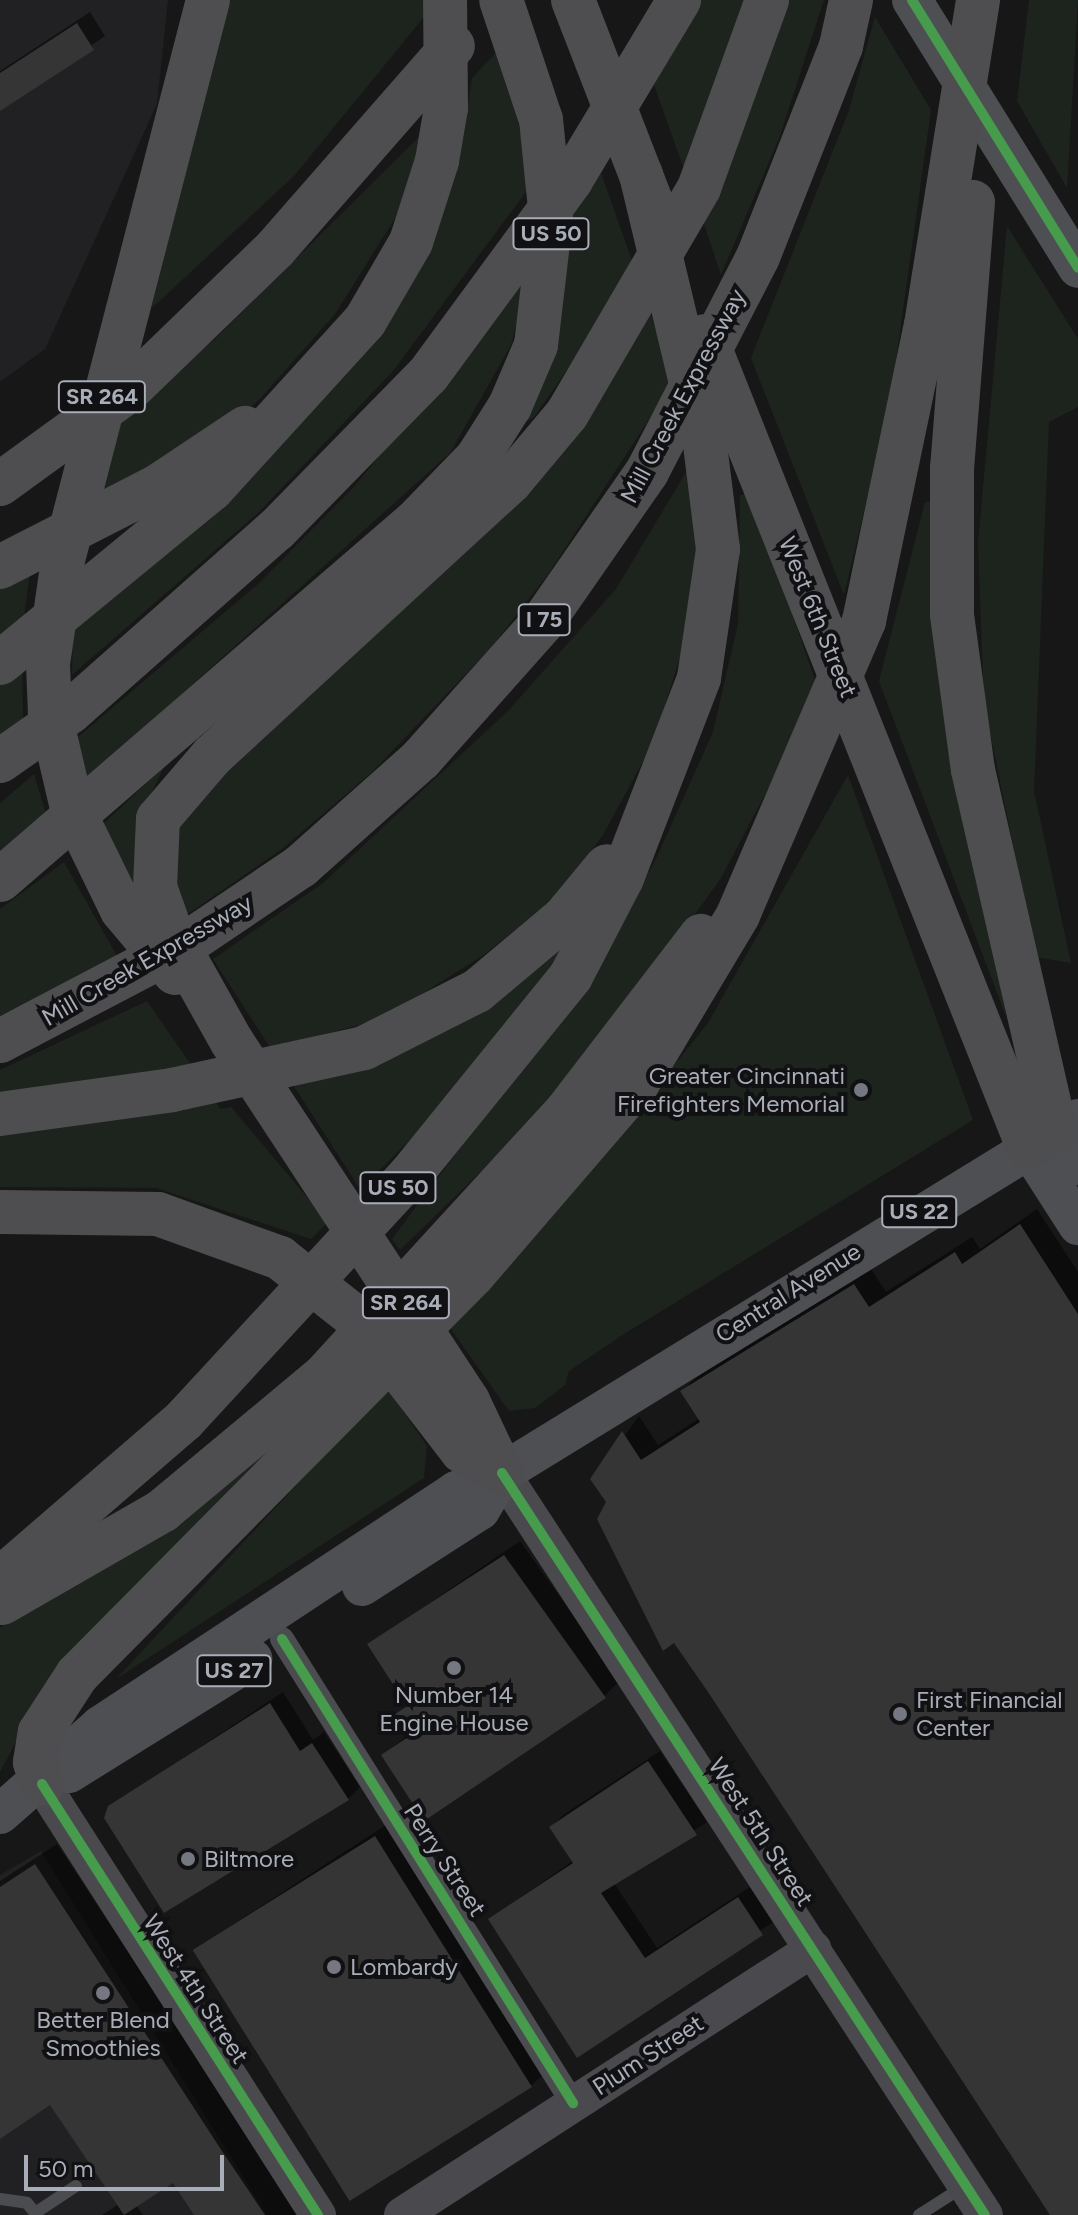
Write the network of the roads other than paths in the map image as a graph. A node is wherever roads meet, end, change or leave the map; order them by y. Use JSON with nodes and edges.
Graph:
{"nodes":[{"id":1,"x":208,"y":0,"type":"edge"},
{"id":2,"x":445,"y":0,"type":"edge"},
{"id":3,"x":489,"y":0,"type":"edge"},
{"id":4,"x":501,"y":0,"type":"edge"},
{"id":5,"x":566,"y":0,"type":"edge"},
{"id":6,"x":573,"y":0,"type":"edge"},
{"id":7,"x":679,"y":0,"type":"edge"},
{"id":8,"x":767,"y":0,"type":"edge"},
{"id":9,"x":851,"y":0,"type":"edge"},
{"id":10,"x":912,"y":0,"type":"edge"},
{"id":11,"x":977,"y":4,"type":"edge"},
{"id":12,"x":591,"y":42,"type":"junction"},
{"id":13,"x":641,"y":174,"type":"junction"},
{"id":14,"x":1078,"y":268,"type":"edge"},
{"id":15,"x":336,"y":359,"type":"junction"},
{"id":16,"x":0,"y":484,"type":"edge"},
{"id":17,"x":0,"y":567,"type":"edge"},
{"id":18,"x":182,"y":612,"type":"junction"},
{"id":19,"x":0,"y":663,"type":"edge"},
{"id":20,"x":686,"y":716,"type":"junction"},
{"id":21,"x":0,"y":761,"type":"edge"},
{"id":22,"x":0,"y":788,"type":"edge"},
{"id":23,"x":782,"y":816,"type":"junction"},
{"id":24,"x":0,"y":880,"type":"edge"},
{"id":25,"x":0,"y":1041,"type":"edge"},
{"id":26,"x":232,"y":1042,"type":"junction"},
{"id":27,"x":0,"y":1114,"type":"edge"},
{"id":28,"x":1060,"y":1141,"type":"edge"},
{"id":29,"x":0,"y":1212,"type":"edge"},
{"id":30,"x":1078,"y":1225,"type":"edge"},
{"id":31,"x":456,"y":1414,"type":"junction"},
{"id":32,"x":502,"y":1473,"type":"junction"},
{"id":33,"x":0,"y":1579,"type":"edge"},
{"id":34,"x":0,"y":1604,"type":"edge"},
{"id":35,"x":282,"y":1639,"type":"junction"},
{"id":36,"x":42,"y":1784,"type":"junction"},
{"id":37,"x":0,"y":1814,"type":"edge"},
{"id":38,"x":813,"y":1949,"type":"junction"},
{"id":39,"x":573,"y":2103,"type":"junction"},
{"id":40,"x":76,"y":2186,"type":"dead end"},
{"id":41,"x":965,"y":2186,"type":"junction"},
{"id":42,"x":0,"y":2199,"type":"edge"},
{"id":43,"x":318,"y":2215,"type":"edge"},
{"id":44,"x":402,"y":2215,"type":"edge"},
{"id":45,"x":919,"y":2215,"type":"edge"},
{"id":46,"x":985,"y":2215,"type":"edge"}],
"edges":[{"from":1,"to":26,"type":"highway","number":"SR 264"},
{"from":2,"to":15,"type":"highway"},
{"from":3,"to":16,"type":"highway"},
{"from":4,"to":24,"type":"highway","number":"US 50"},
{"from":5,"to":12,"type":"highway"},
{"from":6,"to":12,"type":"highway","name":"West 6th Street","number":"US 50"},
{"from":7,"to":18,"type":"highway"},
{"from":8,"to":26,"type":"highway"},
{"from":9,"to":25,"type":"highway","name":"Mill Creek Expressway","number":"I 75"},
{"from":10,"to":14,"type":"main road"},
{"from":11,"to":23,"type":"highway"},
{"from":11,"to":28,"type":"highway"},
{"from":12,"to":13,"type":"highway","name":"West 6th Street","number":"US 50"},
{"from":13,"to":20,"type":"highway","number":"US 50"},
{"from":13,"to":28,"type":"highway","name":"West 6th Street"},
{"from":15,"to":17,"type":"highway"},
{"from":15,"to":19,"type":"highway"},
{"from":18,"to":21,"type":"highway"},
{"from":18,"to":22,"type":"highway"},
{"from":20,"to":27,"type":"highway"},
{"from":20,"to":33,"type":"highway","number":"US 50"},
{"from":23,"to":34,"type":"highway"},
{"from":23,"to":36,"type":"highway"},
{"from":26,"to":31,"type":"highway","number":"SR 264"},
{"from":28,"to":30,"type":"main road","name":"West 6th Street"},
{"from":28,"to":32,"type":"main road","name":"Central Avenue","number":"US 22"},
{"from":29,"to":31,"type":"highway"},
{"from":31,"to":32,"type":"highway","number":"SR 264"},
{"from":32,"to":35,"type":"main road","name":"Central Avenue","number":"US 27"},
{"from":32,"to":36,"type":"main road","name":"Central Avenue","number":"US 27"},
{"from":32,"to":38,"type":"street","name":"West 5th Street"},
{"from":35,"to":36,"type":"main road","name":"Central Avenue","number":"US 27"},
{"from":35,"to":39,"type":"street","name":"Perry Street"},
{"from":36,"to":37,"type":"main road","name":"Central Avenue","number":"US 27"},
{"from":36,"to":43,"type":"street","name":"West 4th Street"},
{"from":38,"to":39,"type":"street","name":"Plum Street"},
{"from":38,"to":41,"type":"street","name":"West 5th Street"},
{"from":39,"to":44,"type":"street","name":"Plum Street"},
{"from":40,"to":42,"type":"lane"},
{"from":41,"to":45,"type":"lane"},
{"from":41,"to":46,"type":"street","name":"West 5th Street"}]}
